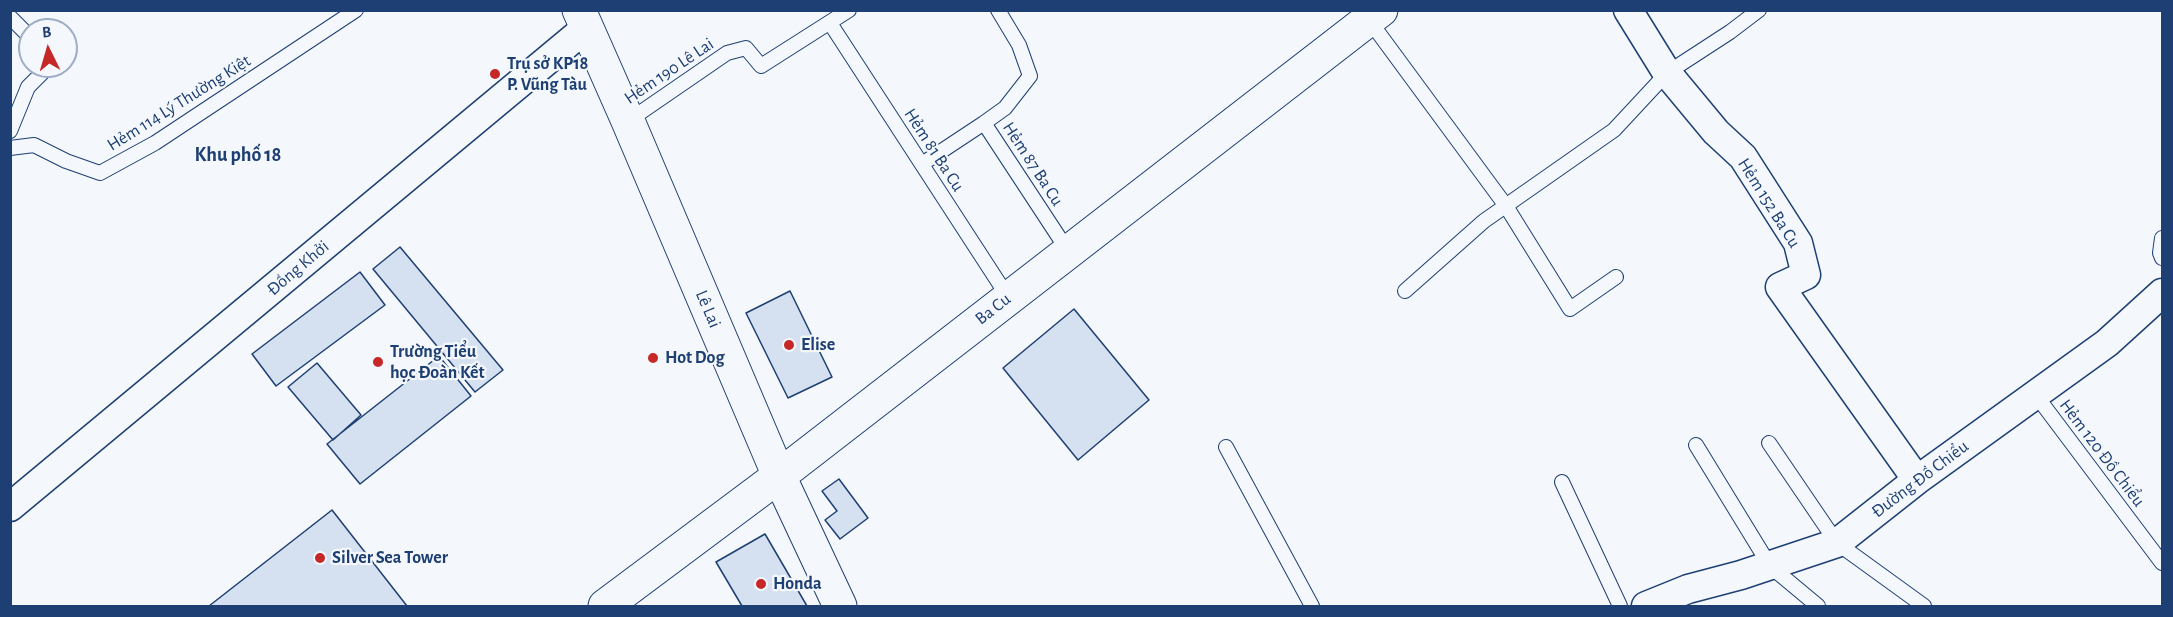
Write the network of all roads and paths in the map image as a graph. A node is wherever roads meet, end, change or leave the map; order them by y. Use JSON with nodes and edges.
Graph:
{"nodes":[{"id":1,"x":356,"y":10,"type":"edge"},
{"id":2,"x":849,"y":10,"type":"edge"},
{"id":3,"x":998,"y":10,"type":"edge"},
{"id":4,"x":1628,"y":10,"type":"edge"},
{"id":5,"x":1760,"y":10,"type":"edge"},
{"id":6,"x":1375,"y":15,"type":"edge"},
{"id":7,"x":583,"y":19,"type":"edge"},
{"id":8,"x":830,"y":23,"type":"junction"},
{"id":9,"x":1667,"y":73,"type":"junction"},
{"id":10,"x":37,"y":78,"type":"edge"},
{"id":11,"x":628,"y":120,"type":"junction"},
{"id":12,"x":984,"y":123,"type":"junction"},
{"id":13,"x":10,"y":131,"type":"edge"},
{"id":14,"x":10,"y":148,"type":"edge"},
{"id":15,"x":922,"y":165,"type":"junction"},
{"id":16,"x":1506,"y":206,"type":"junction"},
{"id":17,"x":2163,"y":238,"type":"edge"},
{"id":18,"x":1068,"y":251,"type":"junction"},
{"id":19,"x":2163,"y":258,"type":"edge"},
{"id":20,"x":1616,"y":277,"type":"dead end"},
{"id":21,"x":1405,"y":291,"type":"dead end"},
{"id":22,"x":2163,"y":293,"type":"edge"},
{"id":23,"x":1008,"y":297,"type":"junction"},
{"id":24,"x":2035,"y":394,"type":"junction"},
{"id":25,"x":1769,"y":443,"type":"dead end"},
{"id":26,"x":1696,"y":445,"type":"dead end"},
{"id":27,"x":1226,"y":447,"type":"dead end"},
{"id":28,"x":779,"y":476,"type":"junction"},
{"id":29,"x":1917,"y":480,"type":"junction"},
{"id":30,"x":1562,"y":482,"type":"dead end"},
{"id":31,"x":10,"y":507,"type":"edge"},
{"id":32,"x":1837,"y":543,"type":"junction"},
{"id":33,"x":2163,"y":563,"type":"edge"},
{"id":34,"x":1770,"y":566,"type":"junction"},
{"id":35,"x":605,"y":606,"type":"edge"},
{"id":36,"x":840,"y":606,"type":"edge"},
{"id":37,"x":1312,"y":606,"type":"edge"},
{"id":38,"x":1620,"y":606,"type":"edge"},
{"id":39,"x":1646,"y":606,"type":"edge"},
{"id":40,"x":1818,"y":606,"type":"edge"},
{"id":41,"x":1923,"y":606,"type":"edge"}],
"edges":[{"from":1,"to":14,"type":"lane","name":"Hẻm 114 Lý Thường Kiệt"},
{"from":2,"to":8,"type":"lane","name":"Hẻm 190 Lê Lai"},
{"from":3,"to":12,"type":"lane","name":"Hẻm 87 Ba Cu"},
{"from":4,"to":9,"type":"street","name":"Hẻm 152 Ba Cu"},
{"from":5,"to":9,"type":"lane"},
{"from":6,"to":16,"type":"lane"},
{"from":6,"to":18,"type":"main road","name":"Ba Cu"},
{"from":7,"to":11,"type":"main road","name":"Lê Lai"},
{"from":7,"to":31,"type":"street","name":"Đồng Khởi"},
{"from":8,"to":11,"type":"lane","name":"Hẻm 190 Lê Lai"},
{"from":8,"to":15,"type":"lane","name":"Hẻm 81 Ba Cu"},
{"from":9,"to":16,"type":"lane"},
{"from":9,"to":29,"type":"street","name":"Hẻm 152 Ba Cu"},
{"from":10,"to":13,"type":"lane"},
{"from":11,"to":28,"type":"main road","name":"Lê Lai"},
{"from":12,"to":15,"type":"lane"},
{"from":12,"to":18,"type":"lane","name":"Hẻm 87 Ba Cu"},
{"from":15,"to":23,"type":"lane","name":"Hẻm 81 Ba Cu"},
{"from":16,"to":20,"type":"lane"},
{"from":16,"to":21,"type":"lane"},
{"from":17,"to":19,"type":"lane"},
{"from":18,"to":23,"type":"main road","name":"Ba Cu"},
{"from":22,"to":24,"type":"street","name":"Đường Đồ Chiểu"},
{"from":23,"to":28,"type":"main road","name":"Ba Cu"},
{"from":24,"to":29,"type":"street","name":"Đường Đồ Chiểu"},
{"from":24,"to":33,"type":"lane","name":"Hẻm 120 Đồ Chiểu"},
{"from":25,"to":32,"type":"lane"},
{"from":26,"to":34,"type":"lane"},
{"from":27,"to":37,"type":"lane"},
{"from":28,"to":35,"type":"main road","name":"Ba Cu"},
{"from":28,"to":36,"type":"main road","name":"Lê Lai"},
{"from":29,"to":32,"type":"street","name":"Đường Đồ Chiểu"},
{"from":30,"to":38,"type":"lane"},
{"from":32,"to":34,"type":"street","name":"Đường Đồ Chiểu"},
{"from":32,"to":41,"type":"lane"},
{"from":34,"to":39,"type":"street","name":"Đường Đồ Chiểu"},
{"from":34,"to":40,"type":"lane"}]}
